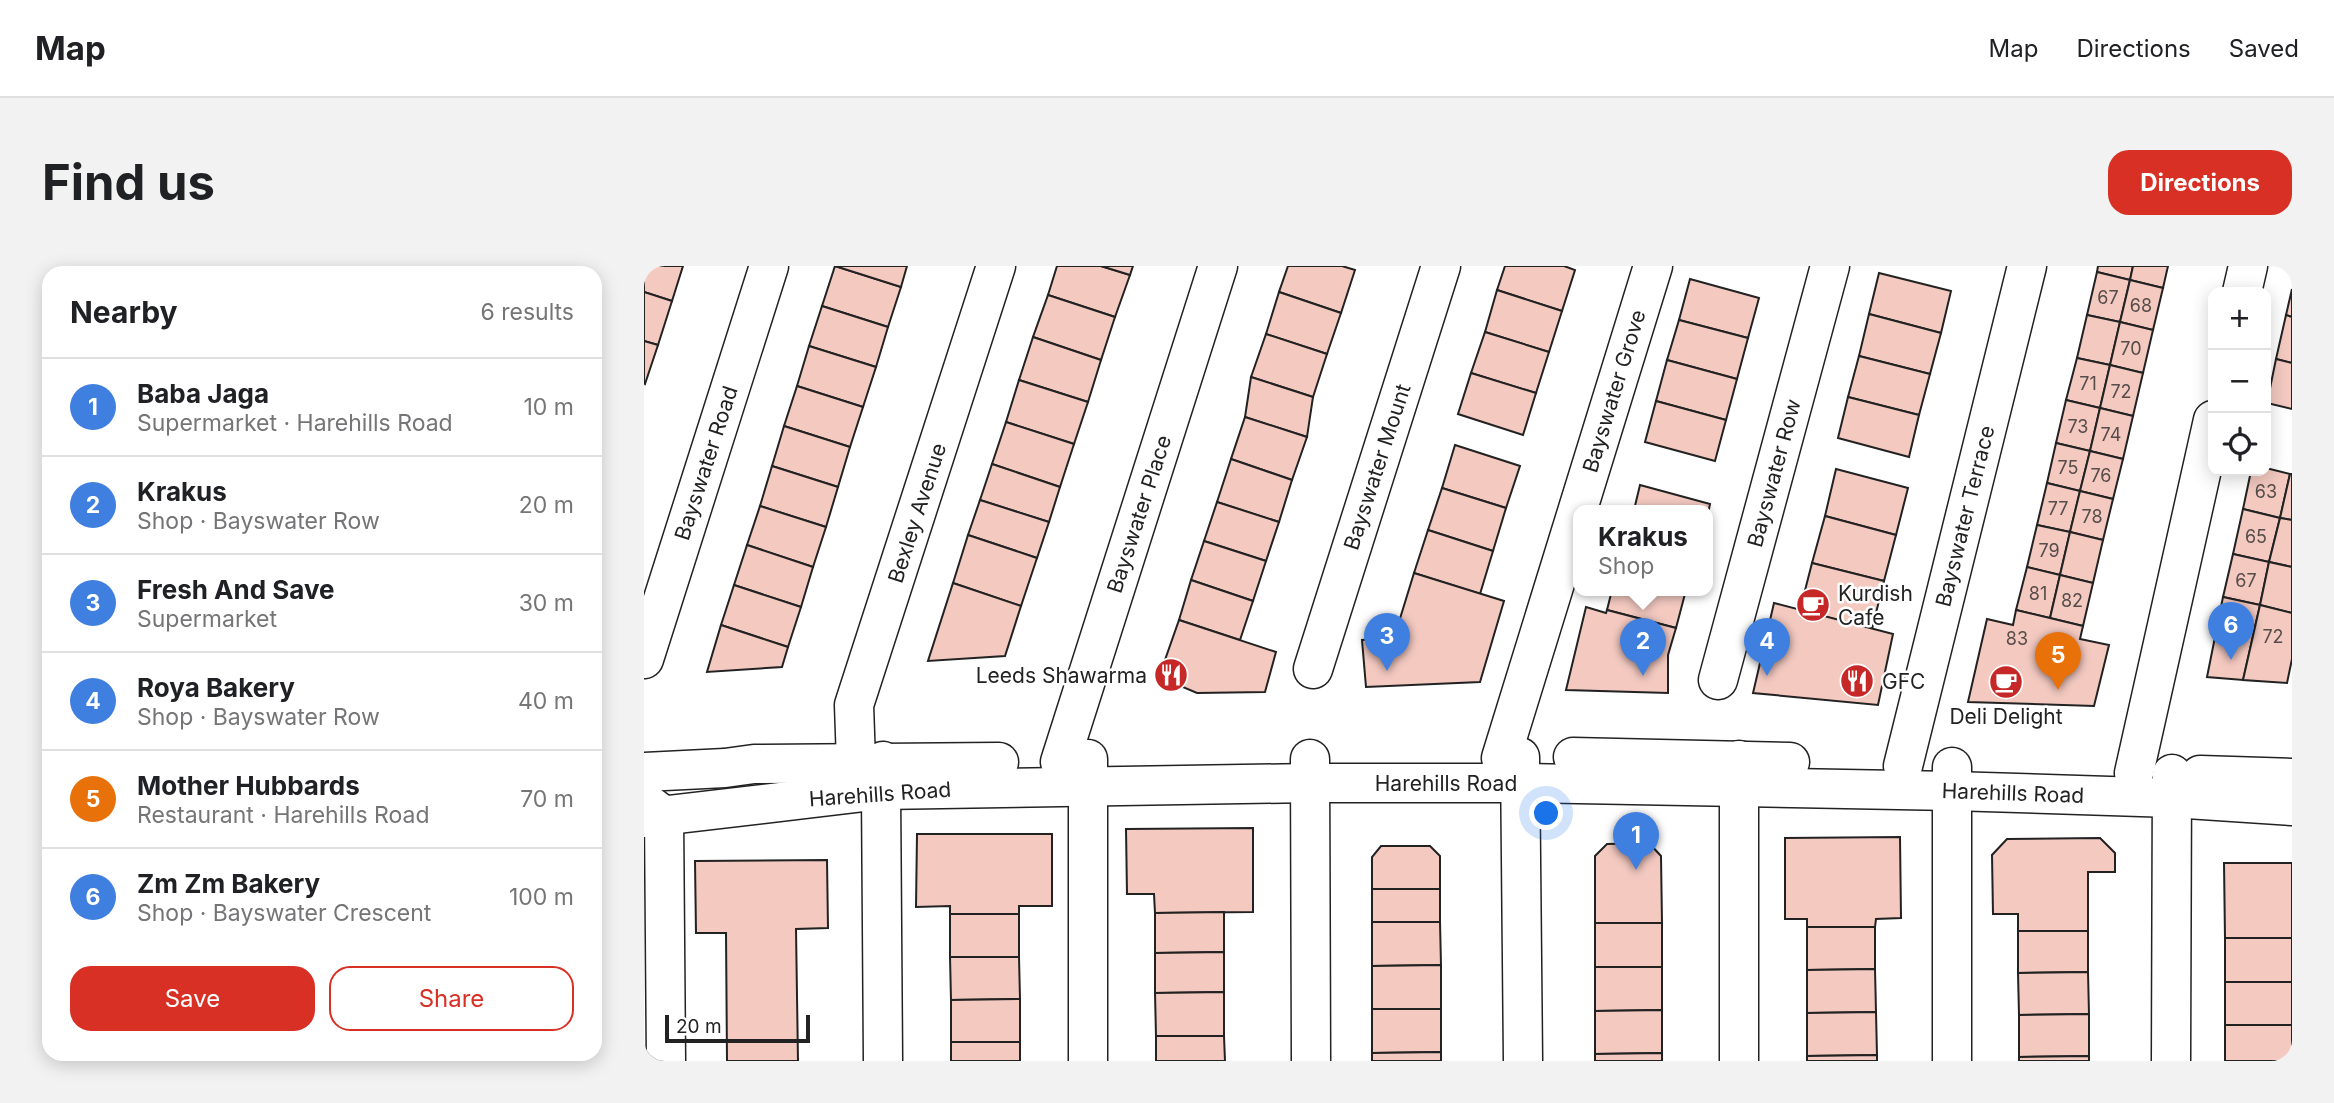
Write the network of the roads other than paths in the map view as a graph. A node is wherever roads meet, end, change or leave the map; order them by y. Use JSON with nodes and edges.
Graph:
{"nodes":[{"id":1,"x":769,"y":266,"type":"edge"},
{"id":2,"x":996,"y":266,"type":"edge"},
{"id":3,"x":1218,"y":266,"type":"edge"},
{"id":4,"x":1441,"y":266,"type":"edge"},
{"id":5,"x":1653,"y":266,"type":"edge"},
{"id":6,"x":1830,"y":266,"type":"edge"},
{"id":7,"x":2027,"y":266,"type":"edge"},
{"id":8,"x":2248,"y":266,"type":"edge"},
{"id":9,"x":2243,"y":287,"type":"edge"},
{"id":10,"x":2208,"y":441,"type":"edge"},
{"id":11,"x":1587,"y":505,"type":"edge"},
{"id":12,"x":1573,"y":554,"type":"edge"},
{"id":13,"x":644,"y":659,"type":"edge"},
{"id":14,"x":1314,"y":669,"type":"dead end"},
{"id":15,"x":1718,"y":680,"type":"dead end"},
{"id":16,"x":1514,"y":766,"type":"junction"},
{"id":17,"x":1903,"y":766,"type":"junction"},
{"id":18,"x":1079,"y":769,"type":"junction"},
{"id":19,"x":874,"y":771,"type":"junction"},
{"id":20,"x":1310,"y":771,"type":"junction"},
{"id":21,"x":644,"y":772,"type":"edge"},
{"id":22,"x":2134,"y":773,"type":"junction"},
{"id":23,"x":1739,"y":774,"type":"junction"},
{"id":24,"x":2292,"y":778,"type":"edge"},
{"id":25,"x":1952,"y":779,"type":"junction"},
{"id":26,"x":2172,"y":786,"type":"junction"},
{"id":27,"x":2292,"y":806,"type":"edge"},
{"id":28,"x":651,"y":812,"type":"edge"},
{"id":29,"x":666,"y":1061,"type":"edge"},
{"id":30,"x":883,"y":1061,"type":"edge"},
{"id":31,"x":1088,"y":1061,"type":"edge"},
{"id":32,"x":1311,"y":1061,"type":"edge"},
{"id":33,"x":1523,"y":1061,"type":"edge"},
{"id":34,"x":1739,"y":1061,"type":"edge"},
{"id":35,"x":1952,"y":1061,"type":"edge"},
{"id":36,"x":2171,"y":1061,"type":"edge"}],
"edges":[{"from":1,"to":13,"type":"street","name":"Bayswater Road"},
{"from":2,"to":19,"type":"street","name":"Bexley Avenue"},
{"from":3,"to":18,"type":"street","name":"Bayswater Place"},
{"from":4,"to":14,"type":"street","name":"Bayswater Mount"},
{"from":5,"to":11,"type":"street","name":"Bayswater Grove"},
{"from":6,"to":15,"type":"street","name":"Bayswater Row"},
{"from":7,"to":17,"type":"street","name":"Bayswater Terrace"},
{"from":8,"to":9,"type":"street"},
{"from":10,"to":22,"type":"street"},
{"from":12,"to":16,"type":"street","name":"Bayswater Grove"},
{"from":16,"to":20,"type":"street","name":"Harehills Road"},
{"from":16,"to":23,"type":"street","name":"Harehills Road"},
{"from":16,"to":33,"type":"street","name":"Bayswater Grove"},
{"from":17,"to":23,"type":"street","name":"Harehills Road"},
{"from":17,"to":25,"type":"street","name":"Harehills Road"},
{"from":18,"to":19,"type":"street","name":"Harehills Road"},
{"from":18,"to":20,"type":"street","name":"Harehills Road"},
{"from":18,"to":31,"type":"street","name":"Bayswater Place"},
{"from":19,"to":21,"type":"street","name":"Harehills Road"},
{"from":19,"to":28,"type":"street","name":"Harehills Road"},
{"from":19,"to":30,"type":"street","name":"Bexley Avenue"},
{"from":20,"to":32,"type":"street"},
{"from":22,"to":25,"type":"street","name":"Harehills Road"},
{"from":22,"to":26,"type":"street","name":"Harehills Road"},
{"from":23,"to":25,"type":"street","name":"Harehills Road"},
{"from":23,"to":34,"type":"street"},
{"from":24,"to":26,"type":"street","name":"Harehills Road"},
{"from":25,"to":26,"type":"street","name":"Harehills Road"},
{"from":25,"to":35,"type":"street"},
{"from":26,"to":27,"type":"street","name":"Harehills Road"},
{"from":26,"to":36,"type":"street"},
{"from":28,"to":29,"type":"street"}]}
